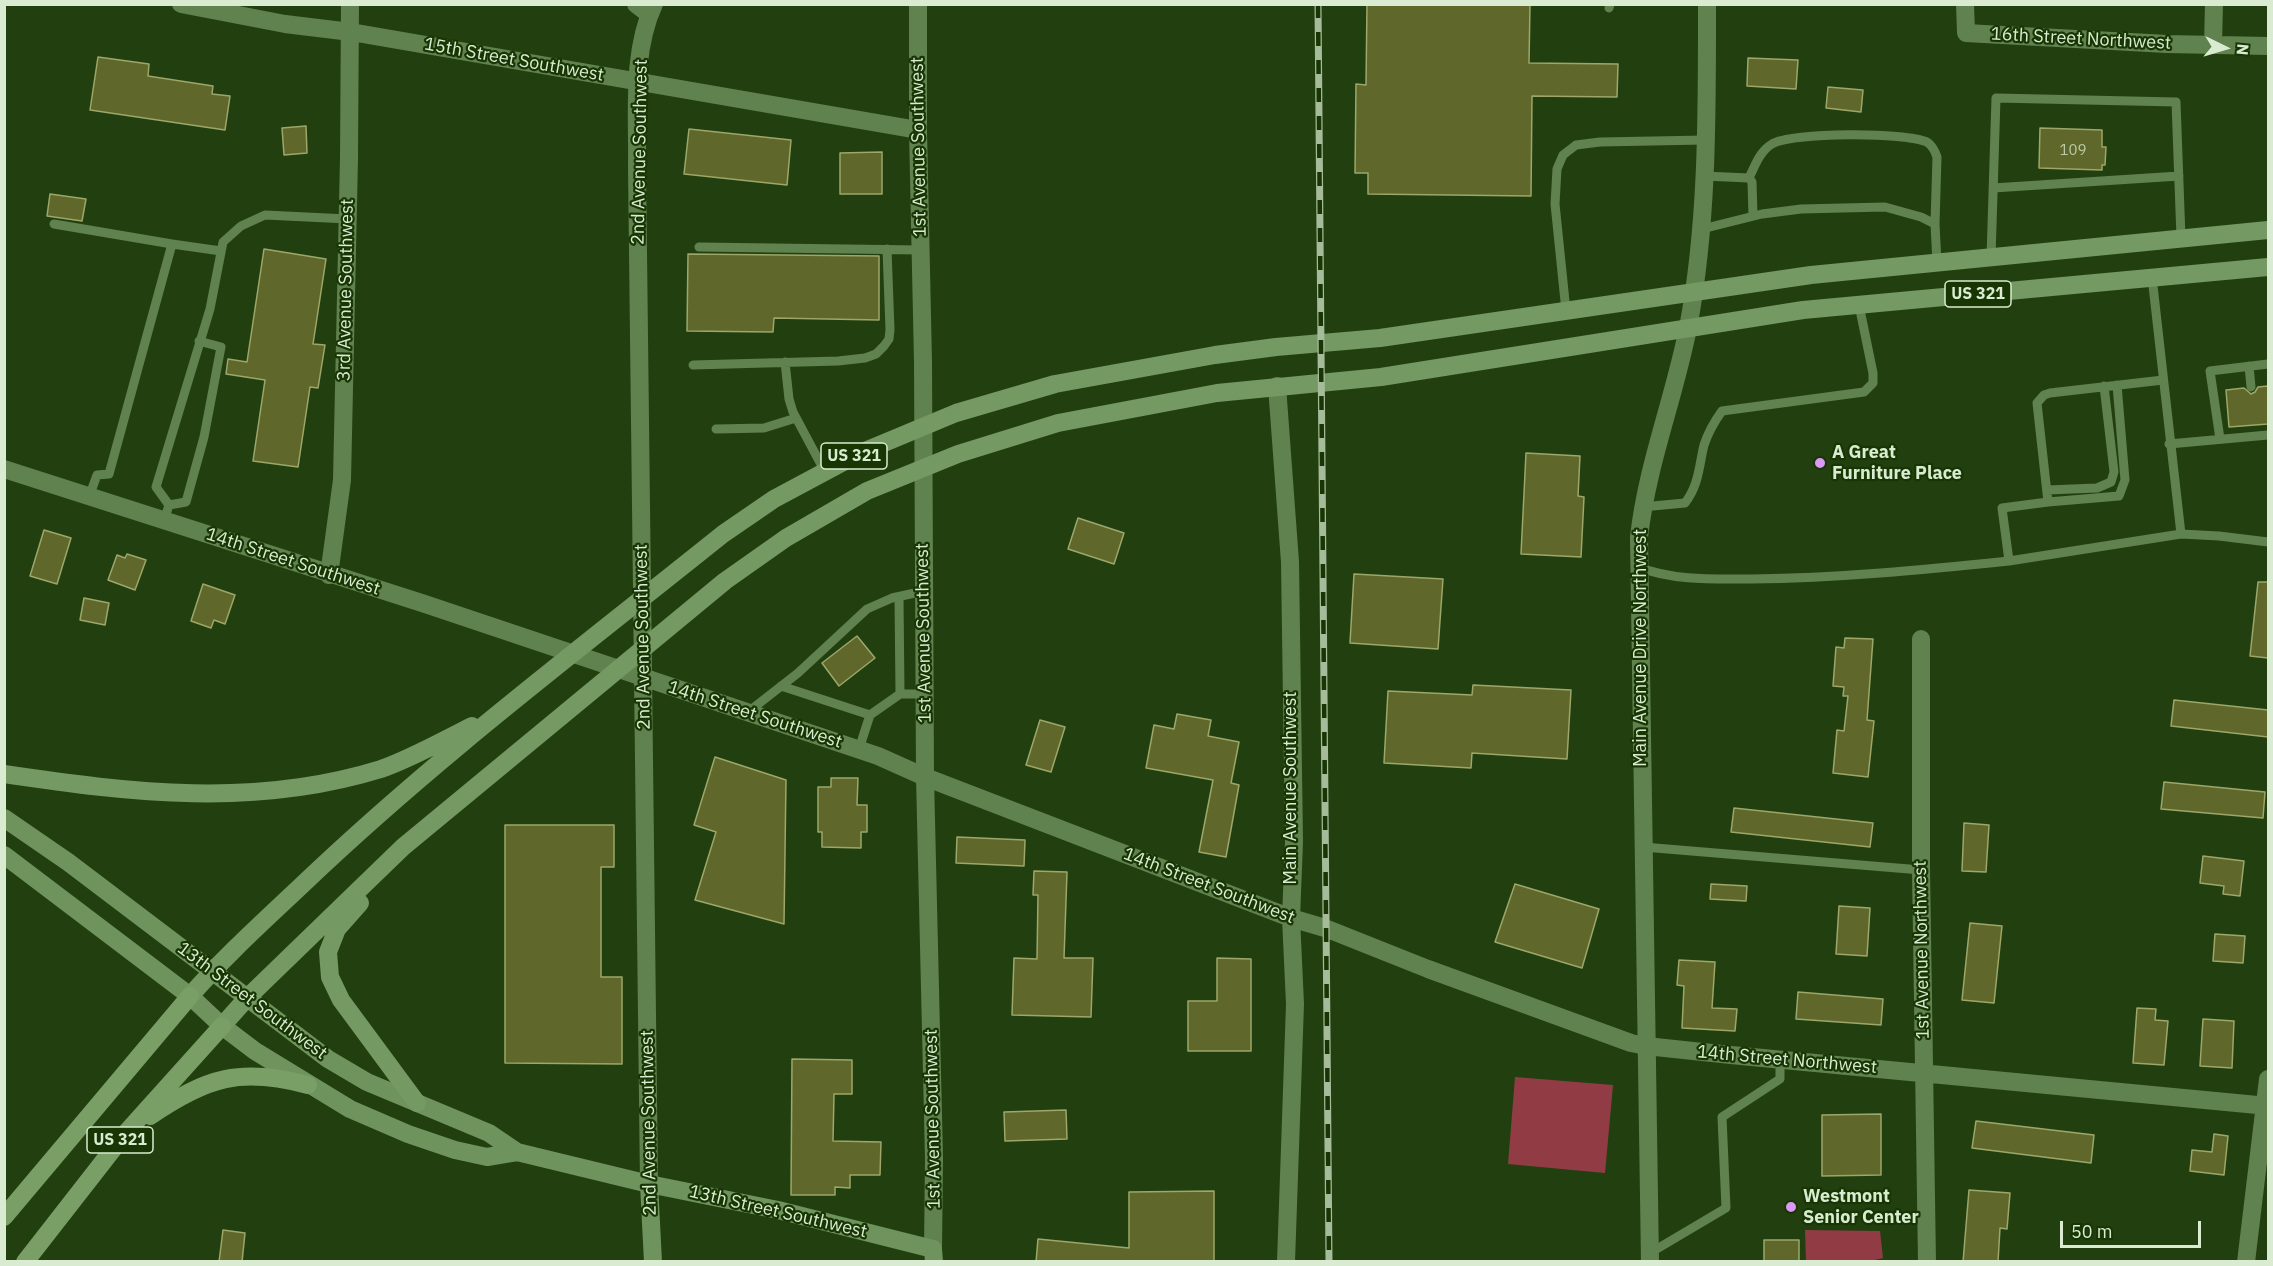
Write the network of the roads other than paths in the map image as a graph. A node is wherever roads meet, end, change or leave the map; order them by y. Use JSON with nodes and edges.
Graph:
{"nodes":[{"id":1,"x":180,"y":4,"type":"edge"},
{"id":2,"x":350,"y":4,"type":"edge"},
{"id":3,"x":918,"y":4,"type":"edge"},
{"id":4,"x":1707,"y":4,"type":"edge"},
{"id":5,"x":1965,"y":4,"type":"edge"},
{"id":6,"x":2214,"y":4,"type":"edge"},
{"id":7,"x":646,"y":8,"type":"edge"},
{"id":8,"x":351,"y":32,"type":"junction"},
{"id":9,"x":2212,"y":45,"type":"junction"},
{"id":10,"x":2268,"y":46,"type":"edge"},
{"id":11,"x":638,"y":81,"type":"junction"},
{"id":12,"x":918,"y":130,"type":"junction"},
{"id":13,"x":1705,"y":140,"type":"junction"},
{"id":14,"x":1704,"y":176,"type":"junction"},
{"id":15,"x":2179,"y":176,"type":"junction"},
{"id":16,"x":1749,"y":178,"type":"junction"},
{"id":17,"x":1993,"y":188,"type":"junction"},
{"id":18,"x":1753,"y":216,"type":"junction"},
{"id":19,"x":348,"y":219,"type":"junction"},
{"id":20,"x":54,"y":224,"type":"dead end"},
{"id":21,"x":1935,"y":224,"type":"junction"},
{"id":22,"x":1702,"y":229,"type":"junction"},
{"id":23,"x":2268,"y":230,"type":"edge"},
{"id":24,"x":2181,"y":238,"type":"junction"},
{"id":25,"x":172,"y":244,"type":"junction"},
{"id":26,"x":699,"y":247,"type":"dead end"},
{"id":27,"x":887,"y":249,"type":"junction"},
{"id":28,"x":221,"y":250,"type":"junction"},
{"id":29,"x":921,"y":250,"type":"junction"},
{"id":30,"x":1991,"y":257,"type":"junction"},
{"id":31,"x":1937,"y":263,"type":"junction"},
{"id":32,"x":2268,"y":267,"type":"edge"},
{"id":33,"x":2152,"y":277,"type":"junction"},
{"id":34,"x":1694,"y":292,"type":"junction"},
{"id":35,"x":1859,"y":305,"type":"junction"},
{"id":36,"x":1566,"y":311,"type":"junction"},
{"id":37,"x":1688,"y":327,"type":"junction"},
{"id":38,"x":199,"y":341,"type":"junction"},
{"id":39,"x":785,"y":362,"type":"junction"},
{"id":40,"x":2268,"y":364,"type":"edge"},
{"id":41,"x":693,"y":365,"type":"dead end"},
{"id":42,"x":2249,"y":366,"type":"junction"},
{"id":43,"x":2163,"y":380,"type":"junction"},
{"id":44,"x":2117,"y":385,"type":"junction"},
{"id":45,"x":1277,"y":386,"type":"junction"},
{"id":46,"x":2104,"y":386,"type":"junction"},
{"id":47,"x":2252,"y":387,"type":"dead end"},
{"id":48,"x":796,"y":418,"type":"junction"},
{"id":49,"x":2254,"y":425,"type":"dead end"},
{"id":50,"x":716,"y":429,"type":"dead end"},
{"id":51,"x":2268,"y":435,"type":"edge"},
{"id":52,"x":2256,"y":436,"type":"junction"},
{"id":53,"x":2220,"y":439,"type":"junction"},
{"id":54,"x":2169,"y":444,"type":"junction"},
{"id":55,"x":4,"y":469,"type":"edge"},
{"id":56,"x":825,"y":472,"type":"junction"},
{"id":57,"x":2047,"y":490,"type":"junction"},
{"id":58,"x":89,"y":497,"type":"junction"},
{"id":59,"x":2048,"y":502,"type":"junction"},
{"id":60,"x":1642,"y":507,"type":"junction"},
{"id":61,"x":167,"y":513,"type":"junction"},
{"id":62,"x":2181,"y":534,"type":"junction"},
{"id":63,"x":2268,"y":542,"type":"edge"},
{"id":64,"x":2009,"y":561,"type":"junction"},
{"id":65,"x":1638,"y":567,"type":"junction"},
{"id":66,"x":329,"y":574,"type":"junction"},
{"id":67,"x":924,"y":591,"type":"junction"},
{"id":68,"x":899,"y":597,"type":"junction"},
{"id":69,"x":1921,"y":639,"type":"dead end"},
{"id":70,"x":643,"y":677,"type":"junction"},
{"id":71,"x":781,"y":686,"type":"junction"},
{"id":72,"x":900,"y":694,"type":"junction"},
{"id":73,"x":925,"y":694,"type":"junction"},
{"id":74,"x":748,"y":712,"type":"junction"},
{"id":75,"x":498,"y":714,"type":"junction"},
{"id":76,"x":870,"y":715,"type":"junction"},
{"id":77,"x":859,"y":749,"type":"junction"},
{"id":78,"x":4,"y":774,"type":"edge"},
{"id":79,"x":925,"y":777,"type":"junction"},
{"id":80,"x":4,"y":818,"type":"edge"},
{"id":81,"x":403,"y":847,"type":"junction"},
{"id":82,"x":1643,"y":847,"type":"junction"},
{"id":83,"x":4,"y":855,"type":"edge"},
{"id":84,"x":1921,"y":870,"type":"junction"},
{"id":85,"x":1291,"y":918,"type":"junction"},
{"id":86,"x":1325,"y":928,"type":"joint"},
{"id":87,"x":213,"y":970,"type":"junction"},
{"id":88,"x":190,"y":996,"type":"junction"},
{"id":89,"x":247,"y":998,"type":"junction"},
{"id":90,"x":222,"y":1026,"type":"junction"},
{"id":91,"x":1646,"y":1046,"type":"junction"},
{"id":92,"x":1780,"y":1060,"type":"junction"},
{"id":93,"x":1923,"y":1072,"type":"junction"},
{"id":94,"x":2268,"y":1079,"type":"edge"},
{"id":95,"x":308,"y":1085,"type":"junction"},
{"id":96,"x":417,"y":1103,"type":"junction"},
{"id":97,"x":2267,"y":1106,"type":"edge"},
{"id":98,"x":124,"y":1135,"type":"junction"},
{"id":99,"x":517,"y":1152,"type":"junction"},
{"id":100,"x":649,"y":1184,"type":"junction"},
{"id":101,"x":4,"y":1217,"type":"edge"},
{"id":102,"x":933,"y":1256,"type":"edge"},
{"id":103,"x":1650,"y":1257,"type":"edge"},
{"id":104,"x":25,"y":1262,"type":"edge"},
{"id":105,"x":653,"y":1262,"type":"edge"},
{"id":106,"x":1286,"y":1262,"type":"edge"},
{"id":107,"x":1927,"y":1262,"type":"edge"},
{"id":108,"x":2246,"y":1262,"type":"edge"}],
"edges":[{"from":1,"to":8,"type":"street","name":"15th Street Southwest"},
{"from":2,"to":8,"type":"street","name":"3rd Avenue Southwest"},
{"from":3,"to":12,"type":"street","name":"1st Avenue Southwest"},
{"from":4,"to":13,"type":"street","name":"Main Avenue Drive Northwest"},
{"from":5,"to":9,"type":"street","name":"16th Street Northwest"},
{"from":6,"to":9,"type":"street"},
{"from":7,"to":11,"type":"street","name":"2nd Avenue Southwest"},
{"from":8,"to":11,"type":"street","name":"15th Street Southwest"},
{"from":8,"to":19,"type":"street","name":"3rd Avenue Southwest"},
{"from":9,"to":10,"type":"street","name":"16th Street Northwest"},
{"from":11,"to":12,"type":"street","name":"15th Street Southwest"},
{"from":11,"to":70,"type":"street","name":"2nd Avenue Southwest"},
{"from":12,"to":29,"type":"street","name":"1st Avenue Southwest"},
{"from":13,"to":14,"type":"street","name":"Main Avenue Drive Northwest"},
{"from":13,"to":36,"type":"lane"},
{"from":14,"to":16,"type":"lane"},
{"from":14,"to":22,"type":"street","name":"Main Avenue Drive Northwest"},
{"from":15,"to":17,"type":"lane"},
{"from":15,"to":17,"type":"lane"},
{"from":15,"to":24,"type":"lane"},
{"from":16,"to":18,"type":"lane"},
{"from":16,"to":21,"type":"lane"},
{"from":17,"to":30,"type":"lane"},
{"from":18,"to":21,"type":"lane"},
{"from":18,"to":22,"type":"lane"},
{"from":19,"to":28,"type":"lane"},
{"from":19,"to":66,"type":"street","name":"3rd Avenue Southwest"},
{"from":20,"to":25,"type":"lane"},
{"from":21,"to":31,"type":"lane"},
{"from":22,"to":34,"type":"street","name":"Main Avenue Drive Northwest"},
{"from":23,"to":24,"type":"highway","number":"US 321"},
{"from":24,"to":30,"type":"highway","number":"US 321"},
{"from":25,"to":28,"type":"lane"},
{"from":25,"to":58,"type":"lane"},
{"from":26,"to":27,"type":"lane"},
{"from":27,"to":29,"type":"lane"},
{"from":27,"to":39,"type":"lane"},
{"from":28,"to":38,"type":"lane"},
{"from":29,"to":67,"type":"street","name":"1st Avenue Southwest"},
{"from":30,"to":31,"type":"highway","number":"US 321"},
{"from":31,"to":34,"type":"highway","number":"US 321"},
{"from":32,"to":33,"type":"highway","number":"US 321"},
{"from":33,"to":35,"type":"highway","number":"US 321"},
{"from":33,"to":43,"type":"lane"},
{"from":34,"to":36,"type":"highway","number":"US 321"},
{"from":34,"to":37,"type":"street","name":"Main Avenue Drive Northwest"},
{"from":35,"to":37,"type":"highway","number":"US 321"},
{"from":35,"to":60,"type":"lane"},
{"from":36,"to":56,"type":"highway","number":"US 321"},
{"from":37,"to":45,"type":"highway","number":"US 321"},
{"from":37,"to":60,"type":"street","name":"Main Avenue Drive Northwest"},
{"from":38,"to":61,"type":"lane"},
{"from":38,"to":61,"type":"lane"},
{"from":39,"to":41,"type":"lane"},
{"from":39,"to":48,"type":"lane"},
{"from":40,"to":42,"type":"lane"},
{"from":42,"to":47,"type":"lane"},
{"from":42,"to":53,"type":"lane"},
{"from":43,"to":44,"type":"lane"},
{"from":43,"to":54,"type":"lane"},
{"from":44,"to":46,"type":"lane"},
{"from":44,"to":59,"type":"lane"},
{"from":45,"to":81,"type":"highway","number":"US 321"},
{"from":45,"to":85,"type":"street","name":"Main Avenue Southwest"},
{"from":46,"to":57,"type":"lane"},
{"from":46,"to":57,"type":"lane"},
{"from":48,"to":50,"type":"lane"},
{"from":48,"to":56,"type":"lane"},
{"from":49,"to":52,"type":"lane"},
{"from":51,"to":52,"type":"lane"},
{"from":52,"to":53,"type":"lane"},
{"from":53,"to":54,"type":"lane"},
{"from":54,"to":62,"type":"lane"},
{"from":55,"to":58,"type":"street","name":"14th Street Southwest"},
{"from":56,"to":75,"type":"highway","number":"US 321"},
{"from":57,"to":59,"type":"lane"},
{"from":58,"to":61,"type":"street","name":"14th Street Southwest"},
{"from":59,"to":64,"type":"lane"},
{"from":60,"to":65,"type":"street","name":"Main Avenue Drive Northwest"},
{"from":61,"to":66,"type":"street","name":"14th Street Southwest"},
{"from":62,"to":63,"type":"lane"},
{"from":62,"to":64,"type":"lane"},
{"from":64,"to":65,"type":"lane"},
{"from":65,"to":82,"type":"street","name":"Main Avenue Drive Northwest"},
{"from":66,"to":70,"type":"street","name":"14th Street Southwest"},
{"from":67,"to":68,"type":"lane"},
{"from":67,"to":73,"type":"street","name":"1st Avenue Southwest"},
{"from":68,"to":71,"type":"lane"},
{"from":68,"to":72,"type":"lane"},
{"from":69,"to":84,"type":"street","name":"1st Avenue Northwest"},
{"from":70,"to":74,"type":"street","name":"14th Street Southwest"},
{"from":70,"to":100,"type":"street","name":"2nd Avenue Southwest"},
{"from":71,"to":74,"type":"lane"},
{"from":71,"to":76,"type":"lane"},
{"from":72,"to":73,"type":"lane"},
{"from":72,"to":76,"type":"lane"},
{"from":73,"to":79,"type":"street","name":"1st Avenue Southwest"},
{"from":74,"to":77,"type":"street","name":"14th Street Southwest"},
{"from":75,"to":78,"type":"highway"},
{"from":75,"to":87,"type":"highway","number":"US 321"},
{"from":76,"to":77,"type":"lane"},
{"from":77,"to":79,"type":"street","name":"14th Street Southwest"},
{"from":79,"to":85,"type":"street","name":"14th Street Southwest"},
{"from":79,"to":102,"type":"street","name":"1st Avenue Southwest"},
{"from":80,"to":87,"type":"main road","name":"13th Street Southwest"},
{"from":81,"to":89,"type":"highway","number":"US 321"},
{"from":81,"to":96,"type":"highway"},
{"from":82,"to":84,"type":"lane"},
{"from":82,"to":91,"type":"street","name":"Main Avenue Drive Northwest"},
{"from":83,"to":88,"type":"main road","name":"13th Street Southwest"},
{"from":84,"to":93,"type":"street","name":"1st Avenue Northwest"},
{"from":85,"to":86,"type":"street","name":"14th Street Southwest"},
{"from":85,"to":106,"type":"street","name":"Main Avenue Southwest"},
{"from":86,"to":91,"type":"street","name":"14th Street Northwest"},
{"from":87,"to":88,"type":"highway","number":"US 321"},
{"from":87,"to":89,"type":"main road","name":"13th Street Southwest"},
{"from":88,"to":90,"type":"main road","name":"13th Street Southwest"},
{"from":88,"to":101,"type":"highway","number":"US 321"},
{"from":89,"to":90,"type":"highway","number":"US 321"},
{"from":89,"to":96,"type":"main road","name":"13th Street Southwest"},
{"from":90,"to":95,"type":"main road","name":"13th Street Southwest"},
{"from":90,"to":98,"type":"highway","number":"US 321"},
{"from":91,"to":92,"type":"street","name":"14th Street Northwest"},
{"from":91,"to":103,"type":"street","name":"Main Avenue Drive Northwest"},
{"from":92,"to":93,"type":"street","name":"14th Street Northwest"},
{"from":92,"to":103,"type":"lane"},
{"from":93,"to":97,"type":"street","name":"14th Street Northwest"},
{"from":93,"to":107,"type":"street","name":"1st Avenue Northwest"},
{"from":94,"to":97,"type":"street"},
{"from":95,"to":98,"type":"highway"},
{"from":95,"to":99,"type":"main road","name":"13th Street Southwest"},
{"from":96,"to":99,"type":"main road","name":"13th Street Southwest"},
{"from":97,"to":108,"type":"street"},
{"from":98,"to":104,"type":"highway","number":"US 321"},
{"from":99,"to":100,"type":"main road","name":"13th Street Southwest"},
{"from":100,"to":102,"type":"main road","name":"13th Street Southwest"},
{"from":100,"to":105,"type":"main road","name":"2nd Avenue Southwest"}]}
